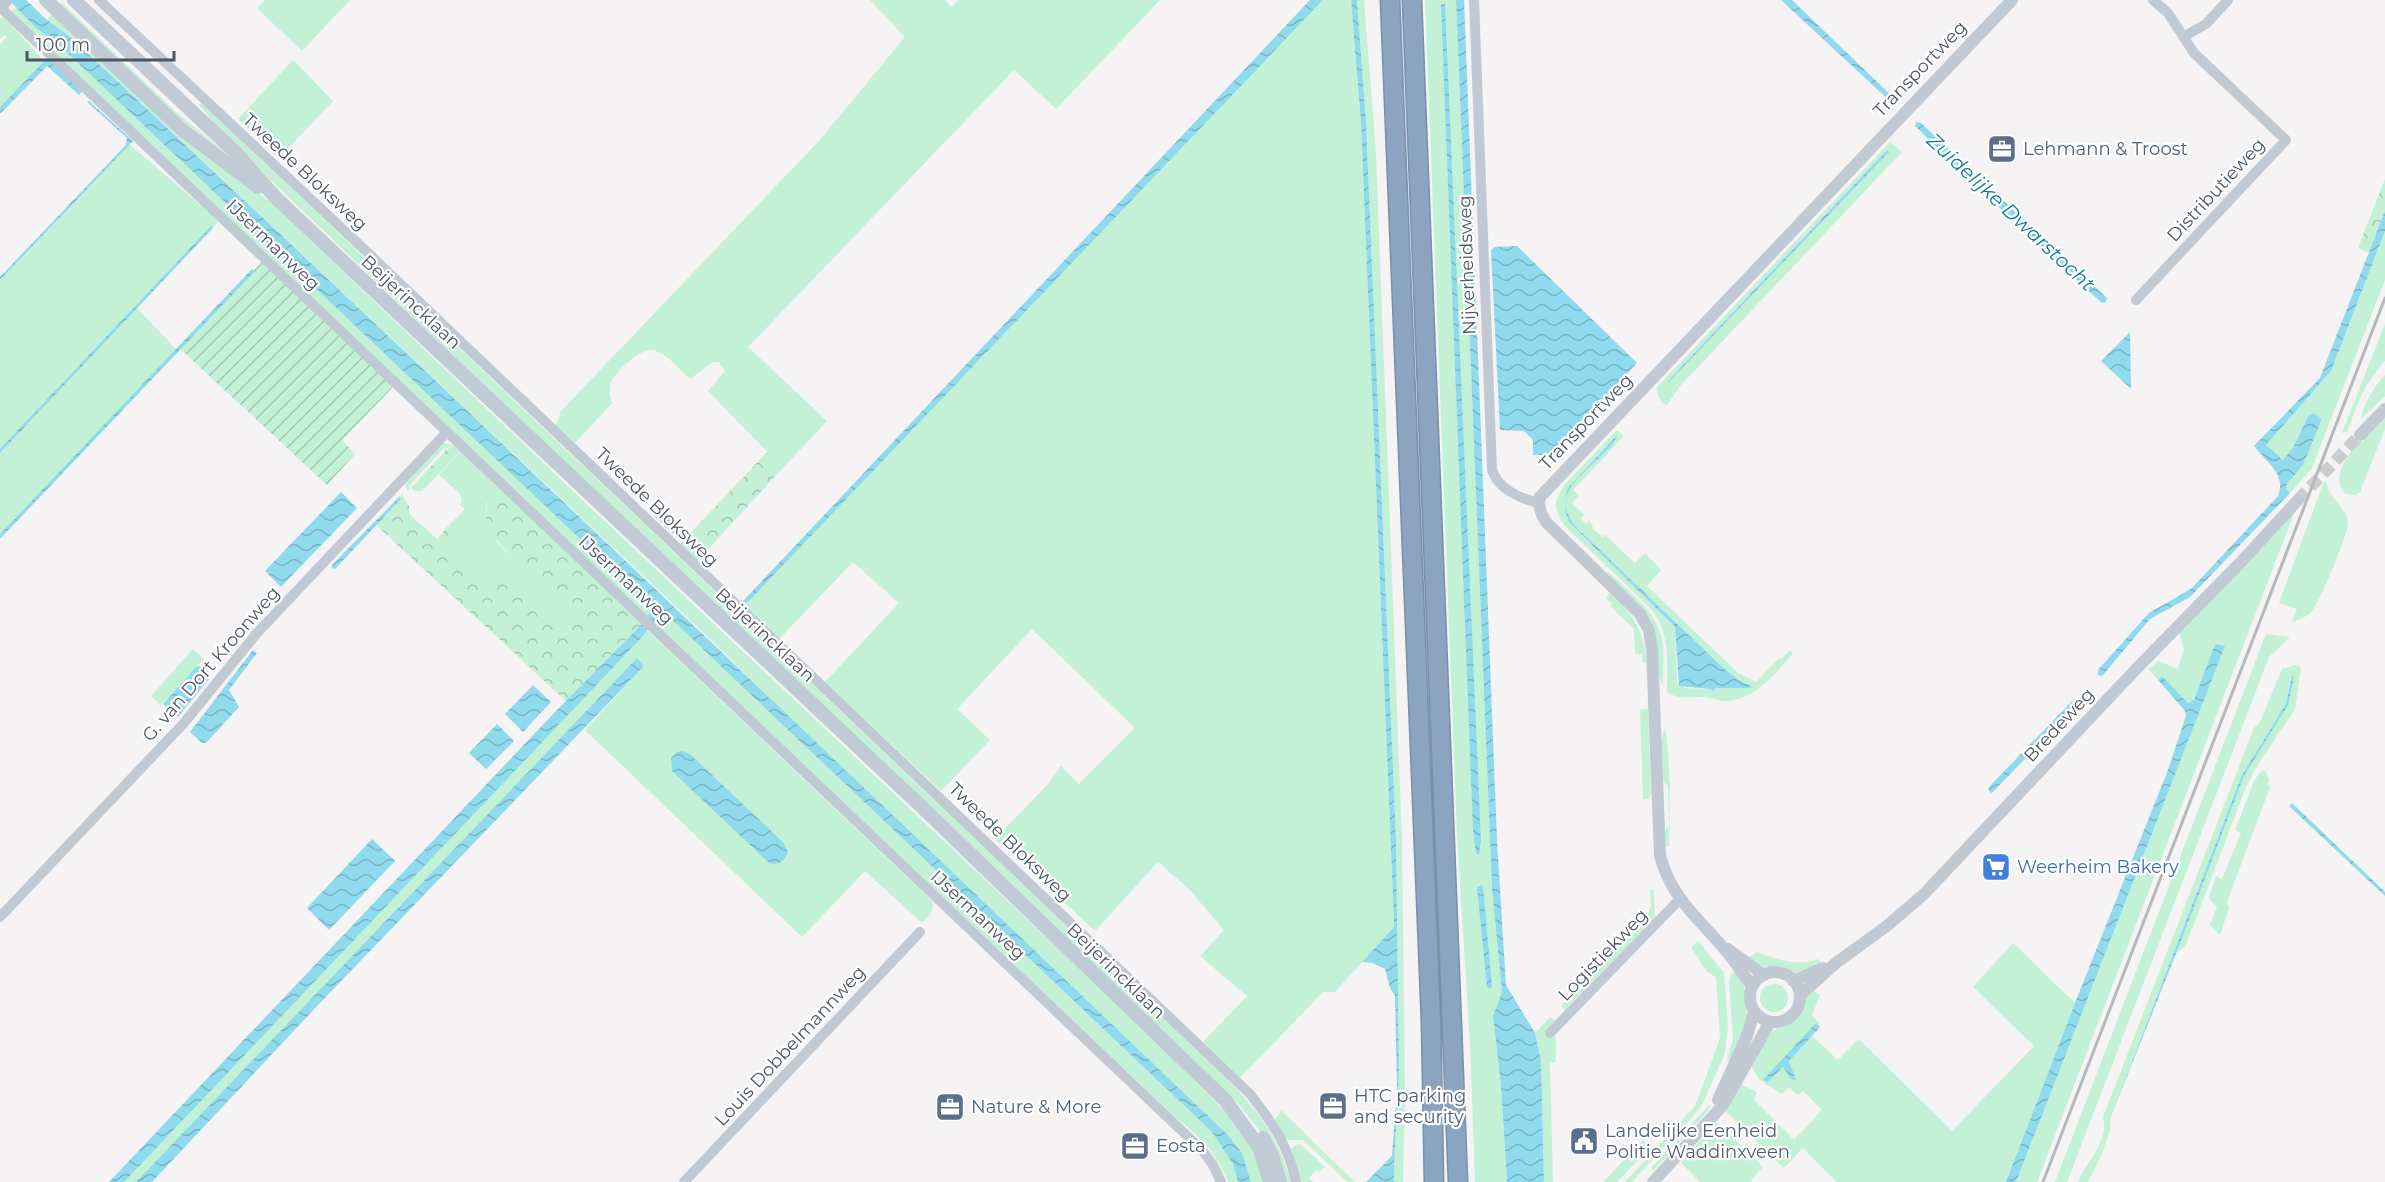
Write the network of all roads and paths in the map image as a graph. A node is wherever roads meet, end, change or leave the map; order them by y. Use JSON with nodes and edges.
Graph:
{"nodes":[{"id":1,"x":7,"y":0,"type":"edge"},
{"id":2,"x":46,"y":0,"type":"edge"},
{"id":3,"x":74,"y":0,"type":"edge"},
{"id":4,"x":99,"y":0,"type":"edge"},
{"id":5,"x":1390,"y":0,"type":"edge"},
{"id":6,"x":1412,"y":0,"type":"edge"},
{"id":7,"x":1474,"y":0,"type":"edge"},
{"id":8,"x":2012,"y":0,"type":"edge"},
{"id":9,"x":2153,"y":0,"type":"edge"},
{"id":10,"x":2228,"y":0,"type":"edge"},
{"id":11,"x":0,"y":7,"type":"edge"},
{"id":12,"x":2182,"y":37,"type":"junction"},
{"id":13,"x":276,"y":198,"type":"junction"},
{"id":14,"x":2136,"y":300,"type":"dead end"},
{"id":15,"x":2385,"y":409,"type":"edge"},
{"id":16,"x":446,"y":433,"type":"junction"},
{"id":17,"x":2360,"y":435,"type":"tunnel mouth"},
{"id":18,"x":2298,"y":500,"type":"tunnel mouth"},
{"id":19,"x":1539,"y":503,"type":"junction"},
{"id":20,"x":1679,"y":900,"type":"junction"},
{"id":21,"x":0,"y":917,"type":"edge"},
{"id":22,"x":920,"y":932,"type":"dead end"},
{"id":23,"x":1721,"y":945,"type":"junction"},
{"id":24,"x":1836,"y":963,"type":"junction"},
{"id":25,"x":1764,"y":975,"type":"junction"},
{"id":26,"x":1793,"y":981,"type":"junction"},
{"id":27,"x":1752,"y":986,"type":"junction"},
{"id":28,"x":1800,"y":996,"type":"junction"},
{"id":29,"x":1754,"y":1012,"type":"junction"},
{"id":30,"x":1770,"y":1022,"type":"junction"},
{"id":31,"x":1550,"y":1032,"type":"dead end"},
{"id":32,"x":1226,"y":1101,"type":"junction"},
{"id":33,"x":1708,"y":1120,"type":"junction"},
{"id":34,"x":684,"y":1182,"type":"edge"},
{"id":35,"x":1221,"y":1182,"type":"edge"},
{"id":36,"x":1270,"y":1182,"type":"edge"},
{"id":37,"x":1280,"y":1182,"type":"edge"},
{"id":38,"x":1296,"y":1182,"type":"edge"},
{"id":39,"x":1434,"y":1182,"type":"edge"},
{"id":40,"x":1458,"y":1182,"type":"edge"},
{"id":41,"x":1653,"y":1182,"type":"edge"}],
"edges":[{"from":1,"to":11,"type":"street"},
{"from":2,"to":13,"type":"main road","name":"Beijerincklaan"},
{"from":3,"to":13,"type":"main road","name":"Beijerincklaan"},
{"from":4,"to":38,"type":"street","name":"Tweede Bloksweg"},
{"from":5,"to":39,"type":"highway"},
{"from":6,"to":40,"type":"highway"},
{"from":7,"to":19,"type":"street","name":"Nijverheidsweg"},
{"from":8,"to":19,"type":"street","name":"Transportweg"},
{"from":9,"to":12,"type":"street","name":"Distributieweg"},
{"from":10,"to":12,"type":"street"},
{"from":11,"to":16,"type":"street","name":"IJsermanweg"},
{"from":12,"to":14,"type":"street","name":"Distributieweg"},
{"from":13,"to":32,"type":"main road","name":"Beijerincklaan"},
{"from":15,"to":17,"type":"street"},
{"from":16,"to":21,"type":"street","name":"G. van Dort Kroonweg"},
{"from":16,"to":35,"type":"street","name":"IJsermanweg"},
{"from":18,"to":24,"type":"street","name":"Bredeweg"},
{"from":19,"to":20,"type":"street"},
{"from":20,"to":23,"type":"street"},
{"from":20,"to":31,"type":"street","name":"Logistiekweg"},
{"from":22,"to":34,"type":"street","name":"Louis Dobbelmannweg"},
{"from":23,"to":25,"type":"street"},
{"from":23,"to":27,"type":"street"},
{"from":24,"to":26,"type":"street","name":"Bredeweg"},
{"from":24,"to":28,"type":"street","name":"Bredeweg"},
{"from":25,"to":26,"type":"street"},
{"from":25,"to":27,"type":"street"},
{"from":26,"to":28,"type":"street"},
{"from":27,"to":29,"type":"street"},
{"from":28,"to":30,"type":"street"},
{"from":29,"to":30,"type":"street"},
{"from":29,"to":33,"type":"street"},
{"from":30,"to":33,"type":"street"},
{"from":32,"to":36,"type":"main road","name":"Beijerincklaan"},
{"from":32,"to":37,"type":"main road","name":"Beijerincklaan"},
{"from":33,"to":41,"type":"street"}]}
